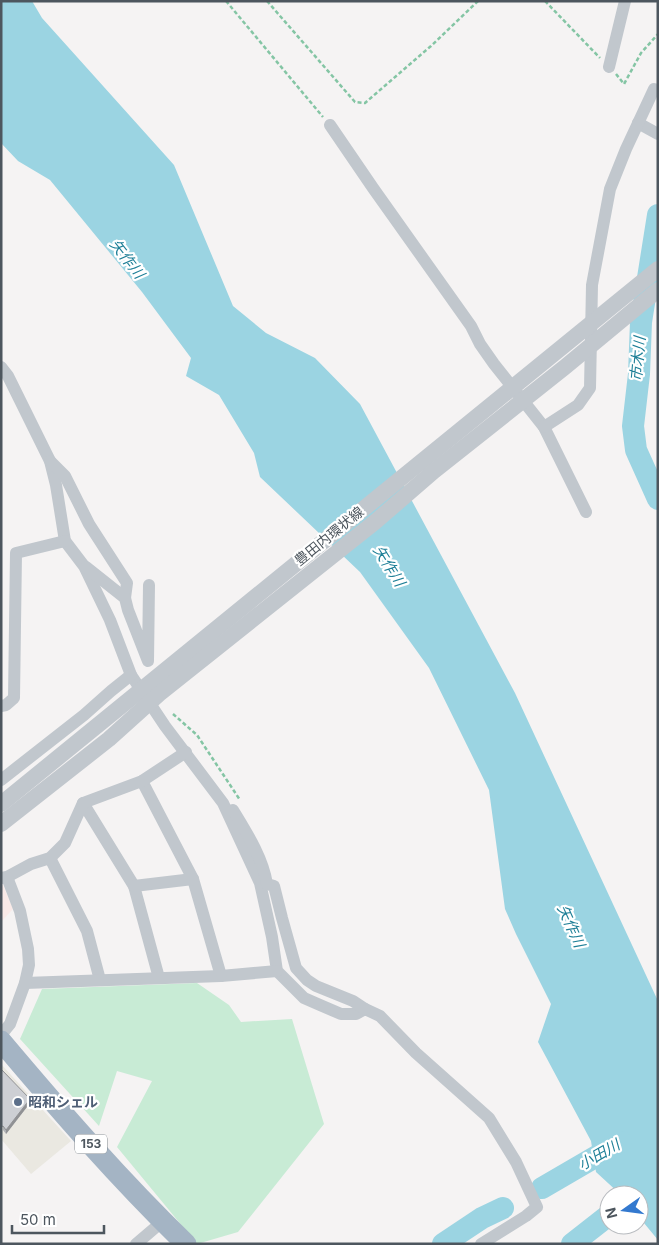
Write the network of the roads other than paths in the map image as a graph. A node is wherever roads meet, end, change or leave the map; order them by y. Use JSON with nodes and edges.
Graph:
{"nodes":[{"id":1,"x":625,"y":1,"type":"edge"},
{"id":2,"x":609,"y":67,"type":"road end"},
{"id":3,"x":654,"y":89,"type":"dead end"},
{"id":4,"x":638,"y":123,"type":"junction"},
{"id":5,"x":330,"y":125,"type":"road end"},
{"id":6,"x":658,"y":134,"type":"edge"},
{"id":7,"x":658,"y":269,"type":"edge"},
{"id":8,"x":658,"y":290,"type":"edge"},
{"id":9,"x":1,"y":367,"type":"edge"},
{"id":10,"x":544,"y":427,"type":"junction"},
{"id":11,"x":50,"y":460,"type":"junction"},
{"id":12,"x":586,"y":512,"type":"dead end"},
{"id":13,"x":65,"y":541,"type":"junction"},
{"id":14,"x":84,"y":566,"type":"junction"},
{"id":15,"x":149,"y":585,"type":"dead end"},
{"id":16,"x":125,"y":598,"type":"junction"},
{"id":17,"x":132,"y":675,"type":"junction"},
{"id":18,"x":1,"y":706,"type":"edge"},
{"id":19,"x":186,"y":752,"type":"junction"},
{"id":20,"x":1,"y":780,"type":"edge"},
{"id":21,"x":142,"y":781,"type":"junction"},
{"id":22,"x":223,"y":802,"type":"junction"},
{"id":23,"x":83,"y":803,"type":"junction"},
{"id":24,"x":1,"y":804,"type":"edge"},
{"id":25,"x":1,"y":824,"type":"edge"},
{"id":26,"x":50,"y":858,"type":"junction"},
{"id":27,"x":4,"y":878,"type":"edge"},
{"id":28,"x":193,"y":878,"type":"junction"},
{"id":29,"x":134,"y":886,"type":"junction"},
{"id":30,"x":277,"y":971,"type":"junction"},
{"id":31,"x":221,"y":976,"type":"junction"},
{"id":32,"x":159,"y":978,"type":"junction"},
{"id":33,"x":100,"y":980,"type":"junction"},
{"id":34,"x":25,"y":983,"type":"junction"},
{"id":35,"x":364,"y":1009,"type":"junction"},
{"id":36,"x":1,"y":1035,"type":"edge"},
{"id":37,"x":1,"y":1041,"type":"edge"},
{"id":38,"x":163,"y":1222,"type":"junction"},
{"id":39,"x":136,"y":1244,"type":"edge"},
{"id":40,"x":186,"y":1244,"type":"edge"},
{"id":41,"x":481,"y":1244,"type":"edge"}],
"edges":[{"from":1,"to":2,"type":"street"},
{"from":3,"to":4,"type":"street"},
{"from":4,"to":6,"type":"street"},
{"from":4,"to":10,"type":"street"},
{"from":5,"to":10,"type":"street"},
{"from":7,"to":24,"type":"street","name":"豊田内環状線"},
{"from":8,"to":25,"type":"street","name":"豊田内環状線"},
{"from":9,"to":11,"type":"street"},
{"from":10,"to":12,"type":"street"},
{"from":11,"to":13,"type":"street"},
{"from":11,"to":16,"type":"street"},
{"from":13,"to":14,"type":"street"},
{"from":13,"to":18,"type":"street"},
{"from":14,"to":16,"type":"street"},
{"from":14,"to":17,"type":"street"},
{"from":15,"to":16,"type":"street"},
{"from":17,"to":19,"type":"street"},
{"from":17,"to":20,"type":"street"},
{"from":19,"to":21,"type":"street"},
{"from":19,"to":22,"type":"street"},
{"from":21,"to":23,"type":"street"},
{"from":21,"to":28,"type":"street"},
{"from":22,"to":30,"type":"street"},
{"from":22,"to":35,"type":"street"},
{"from":23,"to":26,"type":"street"},
{"from":23,"to":29,"type":"street"},
{"from":26,"to":27,"type":"street"},
{"from":26,"to":33,"type":"street"},
{"from":27,"to":34,"type":"street"},
{"from":28,"to":29,"type":"street"},
{"from":28,"to":31,"type":"street"},
{"from":29,"to":32,"type":"street"},
{"from":30,"to":31,"type":"street"},
{"from":30,"to":35,"type":"street"},
{"from":31,"to":32,"type":"street"},
{"from":32,"to":33,"type":"street"},
{"from":33,"to":34,"type":"street"},
{"from":34,"to":36,"type":"street"},
{"from":35,"to":41,"type":"street"},
{"from":37,"to":38,"type":"highway","number":"153"},
{"from":38,"to":39,"type":"street"},
{"from":38,"to":40,"type":"highway","number":"153"}]}
